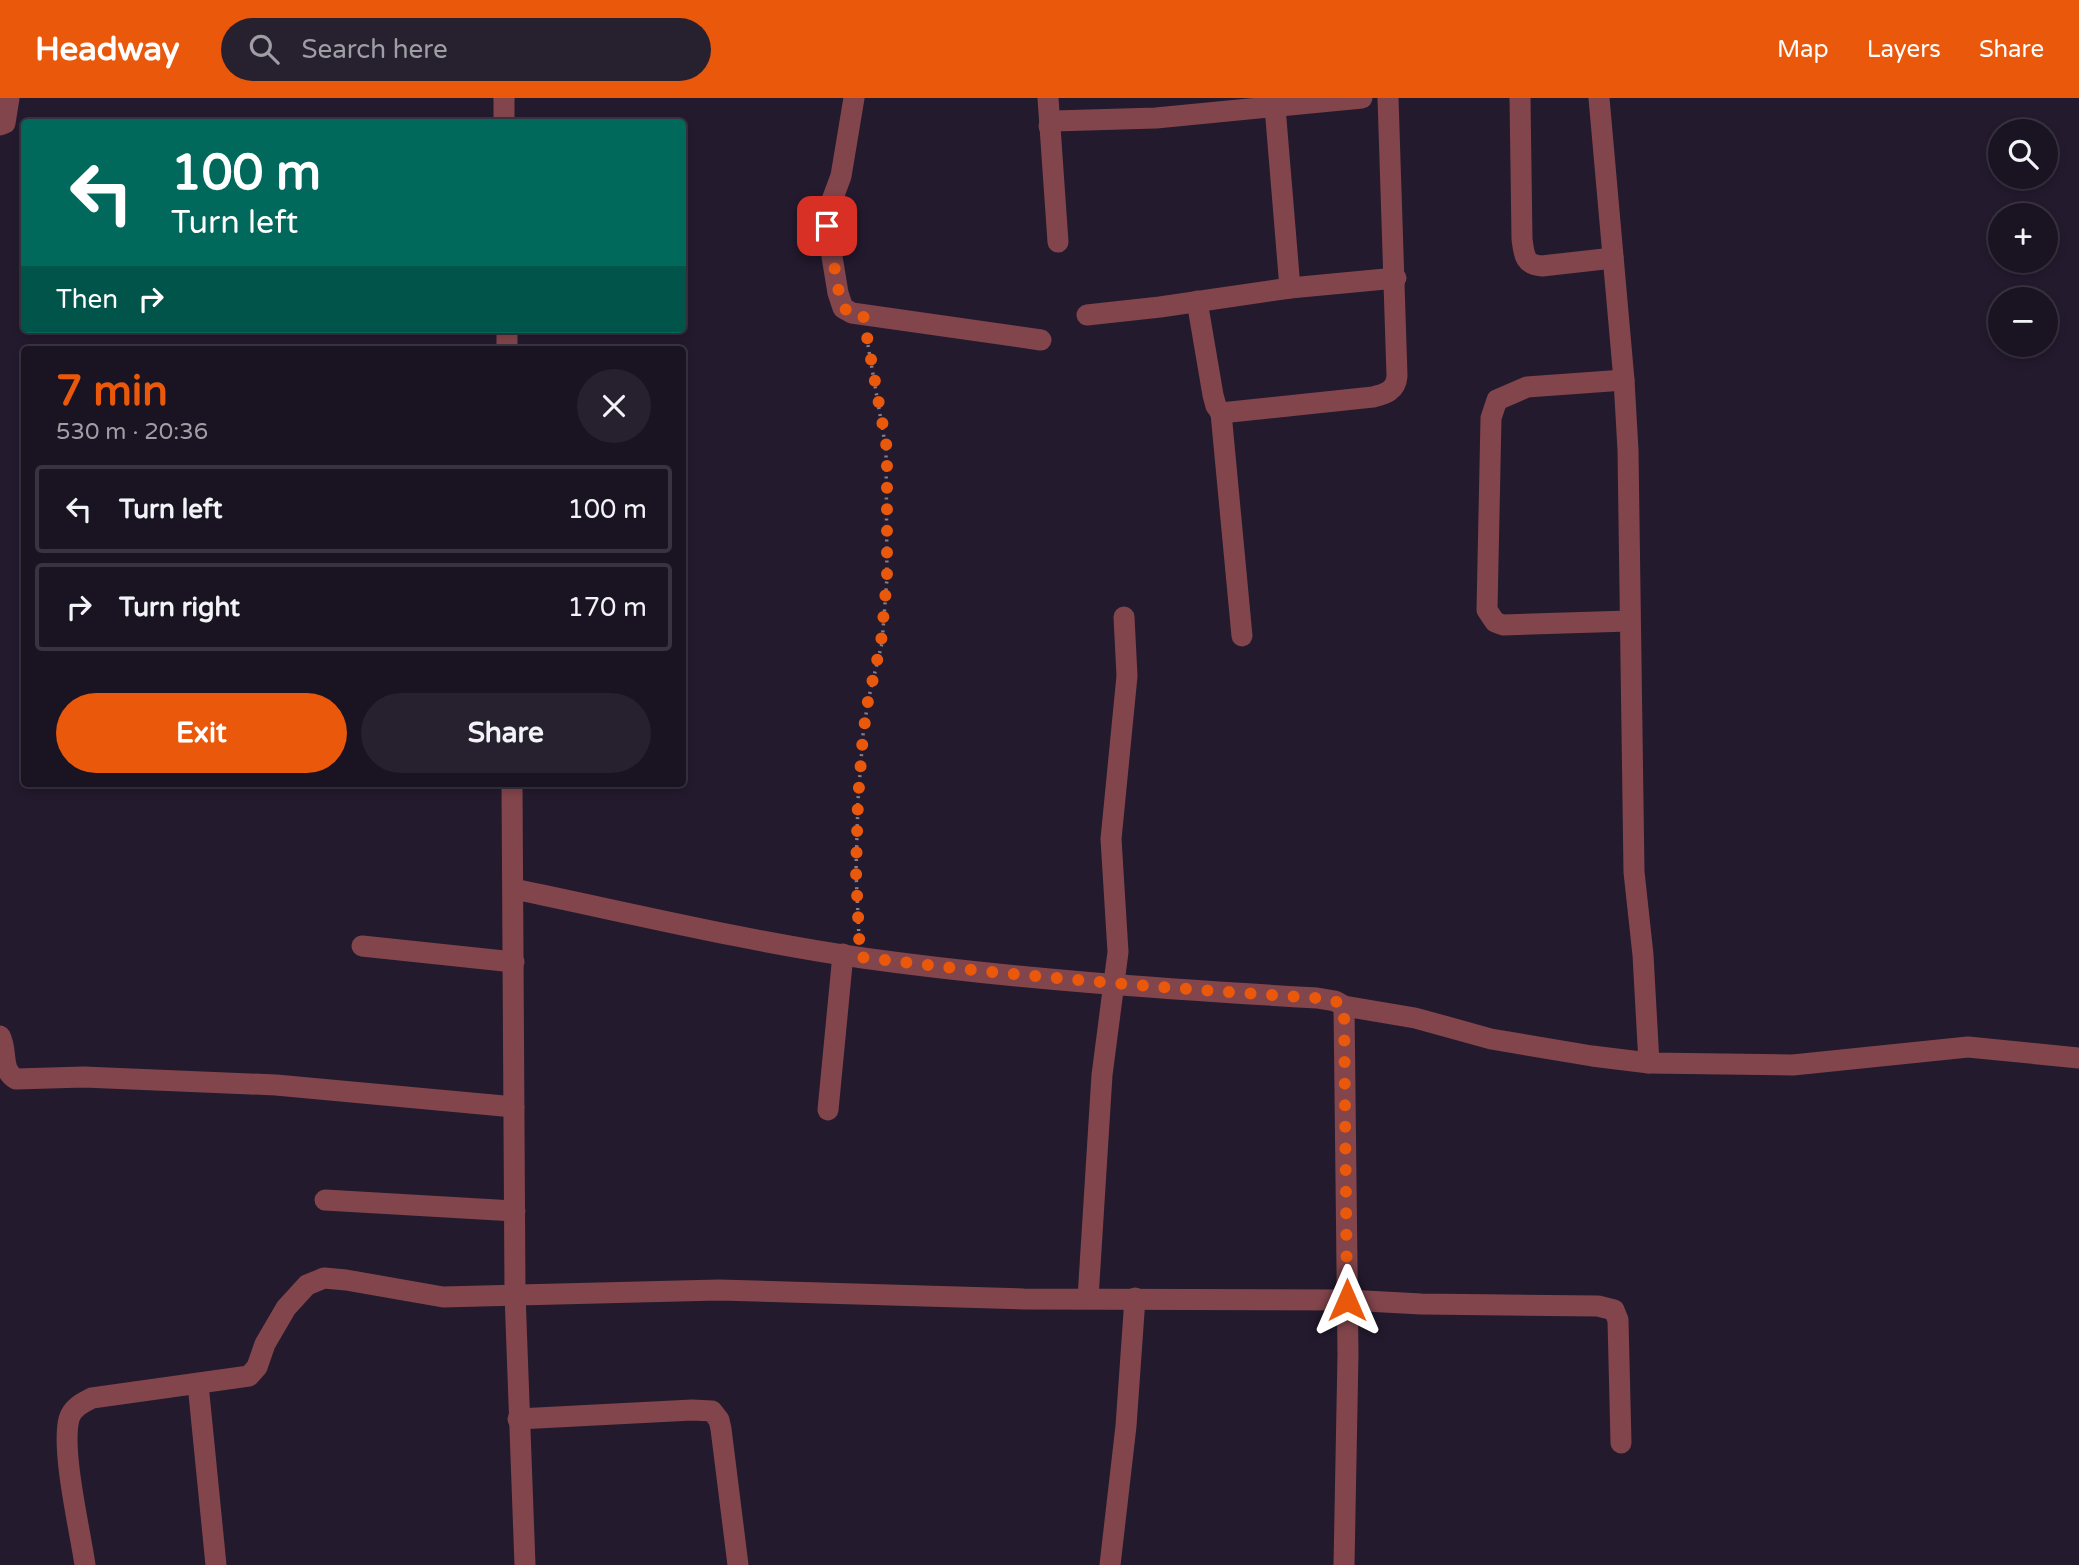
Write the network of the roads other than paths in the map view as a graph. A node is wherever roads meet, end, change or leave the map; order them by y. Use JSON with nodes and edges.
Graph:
{"nodes":[{"id":1,"x":9,"y":98,"type":"edge"},
{"id":2,"x":504,"y":98,"type":"edge"},
{"id":3,"x":854,"y":98,"type":"edge"},
{"id":4,"x":1048,"y":98,"type":"edge"},
{"id":5,"x":1362,"y":98,"type":"edge"},
{"id":6,"x":1388,"y":98,"type":"edge"},
{"id":7,"x":1520,"y":98,"type":"edge"},
{"id":8,"x":1599,"y":98,"type":"edge"},
{"id":9,"x":1275,"y":107,"type":"junction"},
{"id":10,"x":504,"y":119,"type":"edge"},
{"id":11,"x":2,"y":124,"type":"edge"},
{"id":12,"x":1049,"y":126,"type":"junction"},
{"id":13,"x":1058,"y":242,"type":"dead end"},
{"id":14,"x":1613,"y":258,"type":"junction"},
{"id":15,"x":1395,"y":278,"type":"junction"},
{"id":16,"x":1290,"y":288,"type":"junction"},
{"id":17,"x":1197,"y":301,"type":"junction"},
{"id":18,"x":1087,"y":314,"type":"dead end"},
{"id":19,"x":1041,"y":340,"type":"dead end"},
{"id":20,"x":1624,"y":380,"type":"junction"},
{"id":21,"x":1221,"y":413,"type":"junction"},
{"id":22,"x":1124,"y":617,"type":"dead end"},
{"id":23,"x":1629,"y":621,"type":"junction"},
{"id":24,"x":1242,"y":636,"type":"dead end"},
{"id":25,"x":512,"y":787,"type":"edge"},
{"id":26,"x":514,"y":889,"type":"junction"},
{"id":27,"x":362,"y":946,"type":"dead end"},
{"id":28,"x":852,"y":956,"type":"junction"},
{"id":29,"x":514,"y":962,"type":"junction"},
{"id":30,"x":1115,"y":984,"type":"junction"},
{"id":31,"x":1344,"y":1006,"type":"junction"},
{"id":32,"x":0,"y":1036,"type":"edge"},
{"id":33,"x":2079,"y":1058,"type":"edge"},
{"id":34,"x":1648,"y":1063,"type":"junction"},
{"id":35,"x":514,"y":1107,"type":"junction"},
{"id":36,"x":828,"y":1110,"type":"dead end"},
{"id":37,"x":325,"y":1200,"type":"dead end"},
{"id":38,"x":515,"y":1211,"type":"junction"},
{"id":39,"x":515,"y":1294,"type":"junction"},
{"id":40,"x":1088,"y":1298,"type":"junction"},
{"id":41,"x":1135,"y":1298,"type":"junction"},
{"id":42,"x":1347,"y":1300,"type":"junction"},
{"id":43,"x":198,"y":1384,"type":"junction"},
{"id":44,"x":518,"y":1419,"type":"junction"},
{"id":45,"x":1621,"y":1443,"type":"dead end"},
{"id":46,"x":85,"y":1565,"type":"edge"},
{"id":47,"x":216,"y":1565,"type":"edge"},
{"id":48,"x":525,"y":1565,"type":"edge"},
{"id":49,"x":738,"y":1565,"type":"edge"},
{"id":50,"x":1110,"y":1565,"type":"edge"},
{"id":51,"x":1345,"y":1565,"type":"edge"}],
"edges":[{"from":1,"to":11,"type":"street"},
{"from":2,"to":10,"type":"street"},
{"from":3,"to":19,"type":"street"},
{"from":4,"to":12,"type":"street"},
{"from":5,"to":9,"type":"street"},
{"from":6,"to":15,"type":"street"},
{"from":7,"to":14,"type":"street"},
{"from":8,"to":14,"type":"street"},
{"from":9,"to":12,"type":"street"},
{"from":9,"to":16,"type":"street"},
{"from":12,"to":13,"type":"street"},
{"from":14,"to":20,"type":"street"},
{"from":15,"to":16,"type":"street"},
{"from":15,"to":21,"type":"street"},
{"from":16,"to":17,"type":"street"},
{"from":17,"to":18,"type":"street"},
{"from":17,"to":21,"type":"street"},
{"from":20,"to":23,"type":"street"},
{"from":20,"to":23,"type":"street"},
{"from":21,"to":24,"type":"street"},
{"from":22,"to":30,"type":"street"},
{"from":23,"to":34,"type":"street"},
{"from":25,"to":26,"type":"street"},
{"from":26,"to":28,"type":"street"},
{"from":26,"to":29,"type":"street"},
{"from":27,"to":29,"type":"street"},
{"from":28,"to":30,"type":"street"},
{"from":28,"to":36,"type":"street"},
{"from":29,"to":35,"type":"street"},
{"from":30,"to":31,"type":"street"},
{"from":30,"to":40,"type":"street"},
{"from":31,"to":34,"type":"street"},
{"from":31,"to":42,"type":"street"},
{"from":32,"to":35,"type":"street"},
{"from":33,"to":34,"type":"street"},
{"from":35,"to":38,"type":"street"},
{"from":37,"to":38,"type":"street"},
{"from":38,"to":39,"type":"street"},
{"from":39,"to":40,"type":"street"},
{"from":39,"to":43,"type":"street"},
{"from":39,"to":44,"type":"street"},
{"from":40,"to":41,"type":"street"},
{"from":41,"to":42,"type":"street"},
{"from":41,"to":50,"type":"street"},
{"from":42,"to":45,"type":"street"},
{"from":42,"to":51,"type":"street"},
{"from":43,"to":46,"type":"street"},
{"from":43,"to":47,"type":"street"},
{"from":44,"to":48,"type":"street"},
{"from":44,"to":49,"type":"street"}]}
